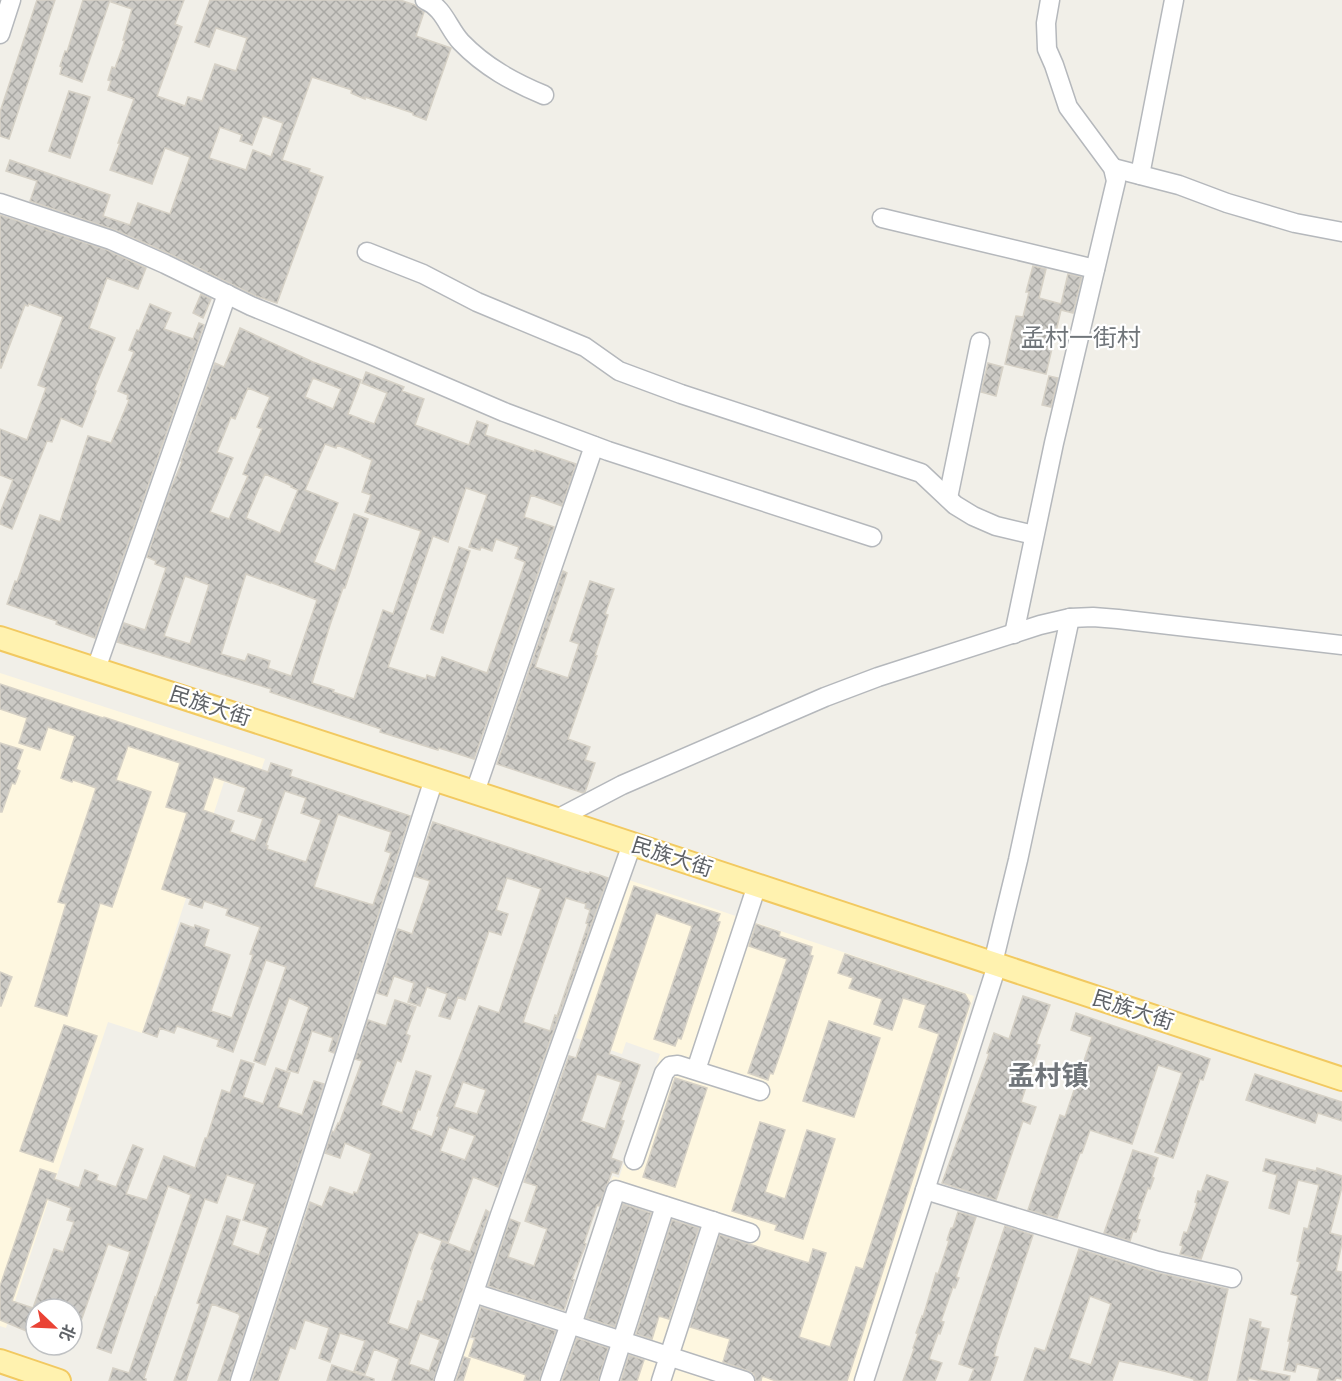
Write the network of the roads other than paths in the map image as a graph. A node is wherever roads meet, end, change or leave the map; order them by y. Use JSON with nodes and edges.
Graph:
{"nodes":[{"id":1,"x":11,"y":0,"type":"edge"},
{"id":2,"x":425,"y":0,"type":"edge"},
{"id":3,"x":1050,"y":0,"type":"edge"},
{"id":4,"x":1174,"y":0,"type":"edge"},
{"id":5,"x":0,"y":34,"type":"edge"},
{"id":6,"x":544,"y":95,"type":"dead end"},
{"id":7,"x":1113,"y":168,"type":"junction"},
{"id":8,"x":1140,"y":175,"type":"junction"},
{"id":9,"x":0,"y":203,"type":"edge"},
{"id":10,"x":882,"y":218,"type":"dead end"},
{"id":11,"x":1342,"y":232,"type":"edge"},
{"id":12,"x":367,"y":252,"type":"dead end"},
{"id":13,"x":1095,"y":269,"type":"junction"},
{"id":14,"x":227,"y":294,"type":"junction"},
{"id":15,"x":980,"y":342,"type":"dead end"},
{"id":16,"x":594,"y":446,"type":"junction"},
{"id":17,"x":948,"y":498,"type":"junction"},
{"id":18,"x":1034,"y":535,"type":"junction"},
{"id":19,"x":872,"y":537,"type":"dead end"},
{"id":20,"x":1070,"y":618,"type":"junction"},
{"id":21,"x":1014,"y":634,"type":"junction"},
{"id":22,"x":0,"y":638,"type":"edge"},
{"id":23,"x":1342,"y":645,"type":"edge"},
{"id":24,"x":96,"y":669,"type":"junction"},
{"id":25,"x":434,"y":779,"type":"junction"},
{"id":26,"x":474,"y":792,"type":"junction"},
{"id":27,"x":557,"y":819,"type":"junction"},
{"id":28,"x":632,"y":844,"type":"junction"},
{"id":29,"x":757,"y":885,"type":"junction"},
{"id":30,"x":995,"y":964,"type":"junction"},
{"id":31,"x":696,"y":1070,"type":"junction"},
{"id":32,"x":1342,"y":1079,"type":"edge"},
{"id":33,"x":760,"y":1091,"type":"dead end"},
{"id":34,"x":634,"y":1160,"type":"dead end"},
{"id":35,"x":925,"y":1190,"type":"junction"},
{"id":36,"x":665,"y":1206,"type":"junction"},
{"id":37,"x":713,"y":1221,"type":"junction"},
{"id":38,"x":750,"y":1233,"type":"dead end"},
{"id":39,"x":1232,"y":1278,"type":"dead end"},
{"id":40,"x":474,"y":1293,"type":"junction"},
{"id":41,"x":571,"y":1324,"type":"junction"},
{"id":42,"x":622,"y":1341,"type":"junction"},
{"id":43,"x":669,"y":1356,"type":"junction"},
{"id":44,"x":0,"y":1361,"type":"edge"},
{"id":45,"x":58,"y":1381,"type":"edge"},
{"id":46,"x":240,"y":1381,"type":"edge"},
{"id":47,"x":444,"y":1381,"type":"edge"},
{"id":48,"x":550,"y":1381,"type":"edge"},
{"id":49,"x":609,"y":1381,"type":"edge"},
{"id":50,"x":661,"y":1381,"type":"edge"},
{"id":51,"x":746,"y":1381,"type":"edge"},
{"id":52,"x":864,"y":1381,"type":"edge"}],
"edges":[{"from":1,"to":5,"type":"street"},
{"from":2,"to":6,"type":"street"},
{"from":3,"to":7,"type":"street"},
{"from":4,"to":8,"type":"street"},
{"from":7,"to":8,"type":"street"},
{"from":7,"to":13,"type":"street"},
{"from":8,"to":11,"type":"street"},
{"from":9,"to":14,"type":"street"},
{"from":10,"to":13,"type":"street"},
{"from":12,"to":17,"type":"street"},
{"from":13,"to":18,"type":"street"},
{"from":14,"to":16,"type":"street"},
{"from":14,"to":24,"type":"street"},
{"from":15,"to":17,"type":"street"},
{"from":16,"to":19,"type":"street"},
{"from":16,"to":26,"type":"street"},
{"from":17,"to":18,"type":"street"},
{"from":18,"to":21,"type":"street"},
{"from":20,"to":21,"type":"street"},
{"from":20,"to":23,"type":"street"},
{"from":20,"to":30,"type":"street"},
{"from":21,"to":27,"type":"street"},
{"from":22,"to":24,"type":"main road","name":"民族大街"},
{"from":24,"to":25,"type":"main road","name":"民族大街"},
{"from":25,"to":26,"type":"main road","name":"民族大街"},
{"from":25,"to":46,"type":"street"},
{"from":26,"to":27,"type":"main road","name":"民族大街"},
{"from":27,"to":28,"type":"main road","name":"民族大街"},
{"from":28,"to":29,"type":"main road","name":"民族大街"},
{"from":28,"to":40,"type":"street"},
{"from":29,"to":30,"type":"main road","name":"民族大街"},
{"from":29,"to":31,"type":"street"},
{"from":30,"to":32,"type":"main road","name":"民族大街"},
{"from":30,"to":35,"type":"street"},
{"from":31,"to":33,"type":"street"},
{"from":31,"to":34,"type":"street"},
{"from":35,"to":39,"type":"street"},
{"from":35,"to":52,"type":"street"},
{"from":36,"to":37,"type":"street"},
{"from":36,"to":41,"type":"street"},
{"from":36,"to":42,"type":"street"},
{"from":37,"to":38,"type":"street"},
{"from":37,"to":43,"type":"street"},
{"from":40,"to":41,"type":"street"},
{"from":40,"to":47,"type":"street"},
{"from":41,"to":42,"type":"street"},
{"from":41,"to":48,"type":"street"},
{"from":42,"to":43,"type":"street"},
{"from":42,"to":49,"type":"street"},
{"from":43,"to":50,"type":"street"},
{"from":43,"to":51,"type":"street"},
{"from":44,"to":45,"type":"main road"}]}
